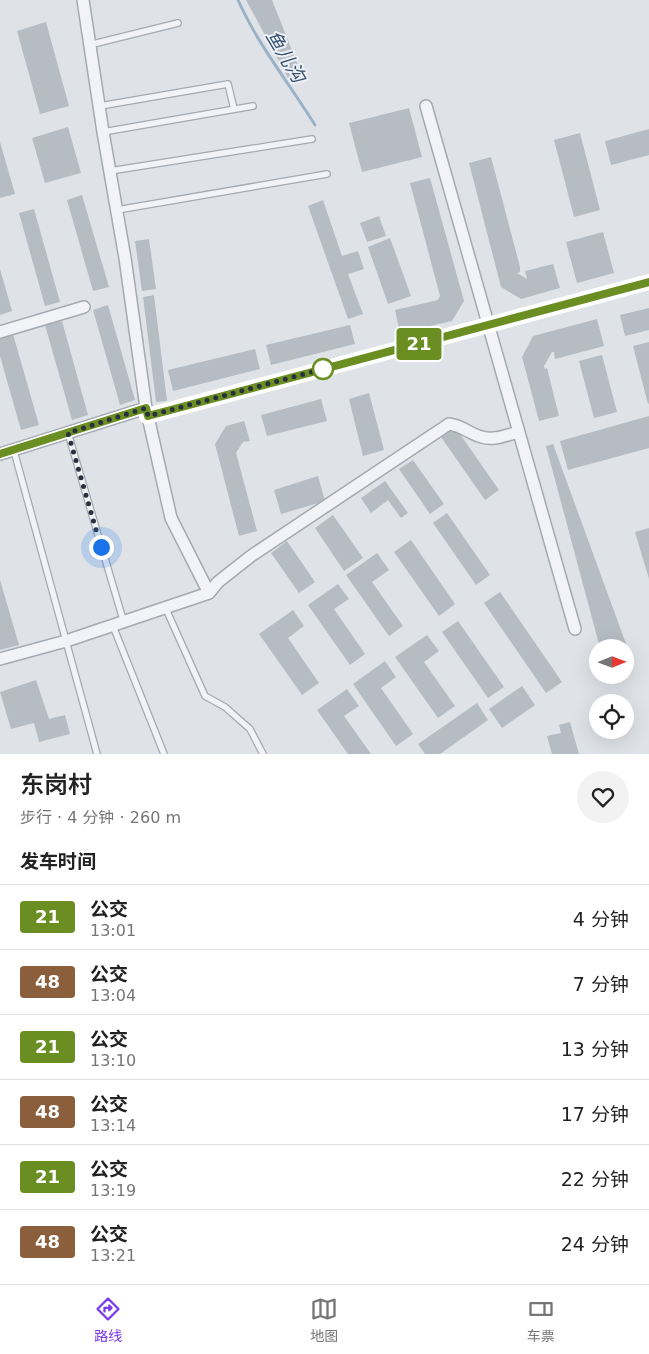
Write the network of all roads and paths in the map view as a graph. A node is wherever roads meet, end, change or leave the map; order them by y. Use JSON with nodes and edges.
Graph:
{"nodes":[{"id":1,"x":84,"y":0,"type":"edge"},
{"id":2,"x":178,"y":23,"type":"dead end"},
{"id":3,"x":89,"y":46,"type":"junction"},
{"id":4,"x":100,"y":106,"type":"junction"},
{"id":5,"x":253,"y":106,"type":"dead end"},
{"id":6,"x":426,"y":106,"type":"dead end"},
{"id":7,"x":234,"y":109,"type":"junction"},
{"id":8,"x":102,"y":132,"type":"junction"},
{"id":9,"x":312,"y":139,"type":"dead end"},
{"id":10,"x":110,"y":171,"type":"junction"},
{"id":11,"x":327,"y":174,"type":"dead end"},
{"id":12,"x":117,"y":210,"type":"junction"},
{"id":13,"x":649,"y":282,"type":"edge"},
{"id":14,"x":84,"y":307,"type":"dead end"},
{"id":15,"x":487,"y":326,"type":"junction"},
{"id":16,"x":0,"y":332,"type":"edge"},
{"id":17,"x":147,"y":412,"type":"junction"},
{"id":18,"x":518,"y":432,"type":"junction"},
{"id":19,"x":68,"y":433,"type":"junction"},
{"id":20,"x":14,"y":451,"type":"junction"},
{"id":21,"x":0,"y":454,"type":"edge"},
{"id":22,"x":209,"y":593,"type":"junction"},
{"id":23,"x":166,"y":609,"type":"junction"},
{"id":24,"x":118,"y":624,"type":"junction"},
{"id":25,"x":574,"y":629,"type":"dead end"},
{"id":26,"x":66,"y":641,"type":"junction"},
{"id":27,"x":0,"y":659,"type":"edge"},
{"id":28,"x":96,"y":754,"type":"edge"},
{"id":29,"x":164,"y":754,"type":"edge"},
{"id":30,"x":263,"y":754,"type":"edge"}],
"edges":[{"from":1,"to":3,"type":"street"},
{"from":2,"to":3,"type":"lane"},
{"from":3,"to":4,"type":"street"},
{"from":4,"to":7,"type":"lane"},
{"from":4,"to":8,"type":"street"},
{"from":5,"to":7,"type":"lane"},
{"from":6,"to":15,"type":"street"},
{"from":7,"to":8,"type":"lane"},
{"from":8,"to":10,"type":"street"},
{"from":9,"to":10,"type":"lane"},
{"from":10,"to":12,"type":"street"},
{"from":11,"to":12,"type":"lane"},
{"from":12,"to":17,"type":"street"},
{"from":13,"to":15,"type":"street"},
{"from":14,"to":16,"type":"street"},
{"from":15,"to":17,"type":"street"},
{"from":15,"to":18,"type":"street"},
{"from":17,"to":19,"type":"street"},
{"from":17,"to":22,"type":"street"},
{"from":18,"to":22,"type":"street"},
{"from":18,"to":25,"type":"street"},
{"from":19,"to":20,"type":"street"},
{"from":19,"to":24,"type":"lane"},
{"from":20,"to":21,"type":"street"},
{"from":20,"to":26,"type":"lane"},
{"from":22,"to":23,"type":"street"},
{"from":23,"to":24,"type":"street"},
{"from":23,"to":30,"type":"lane"},
{"from":24,"to":26,"type":"street"},
{"from":24,"to":29,"type":"lane"},
{"from":26,"to":27,"type":"street"},
{"from":26,"to":28,"type":"lane"}]}
